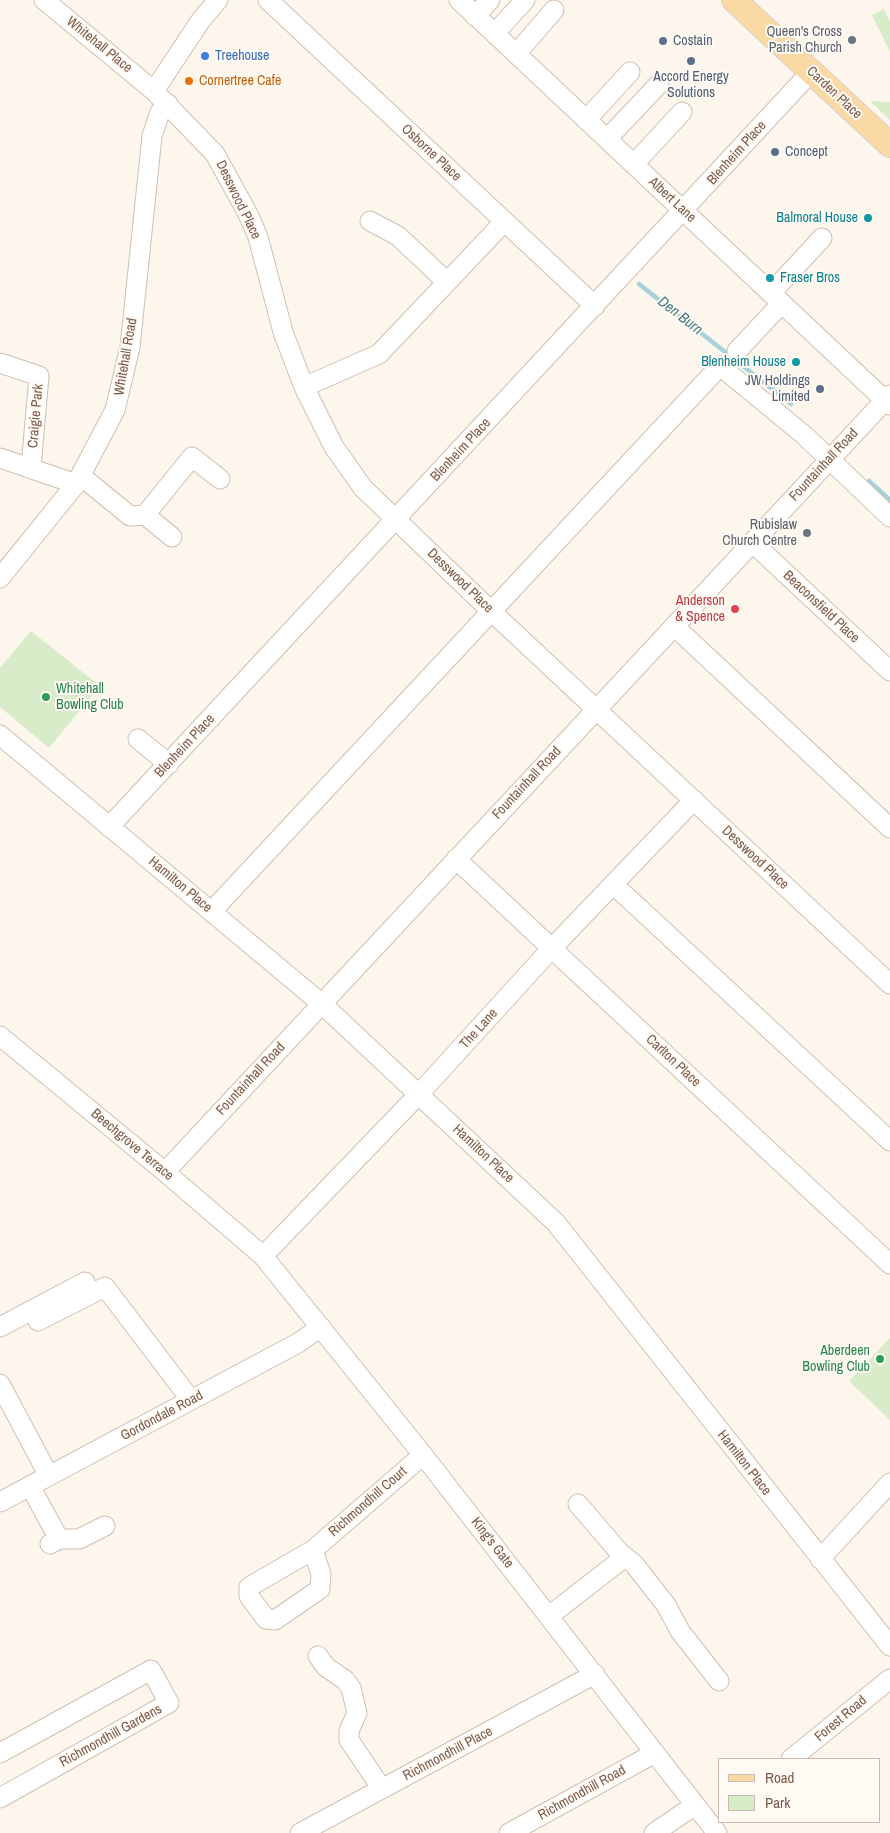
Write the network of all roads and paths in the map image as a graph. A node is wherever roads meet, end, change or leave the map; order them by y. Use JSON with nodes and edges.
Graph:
{"nodes":[{"id":1,"x":44,"y":0,"type":"edge"},
{"id":2,"x":218,"y":0,"type":"edge"},
{"id":3,"x":268,"y":0,"type":"edge"},
{"id":4,"x":459,"y":0,"type":"edge"},
{"id":5,"x":490,"y":0,"type":"edge"},
{"id":6,"x":525,"y":0,"type":"edge"},
{"id":7,"x":734,"y":0,"type":"edge"},
{"id":8,"x":554,"y":10,"type":"dead end"},
{"id":9,"x":475,"y":16,"type":"junction"},
{"id":10,"x":494,"y":33,"type":"junction"},
{"id":11,"x":516,"y":54,"type":"junction"},
{"id":12,"x":630,"y":72,"type":"dead end"},
{"id":13,"x":811,"y":72,"type":"junction"},
{"id":14,"x":659,"y":84,"type":"dead end"},
{"id":15,"x":154,"y":91,"type":"junction"},
{"id":16,"x":168,"y":104,"type":"junction"},
{"id":17,"x":682,"y":112,"type":"dead end"},
{"id":18,"x":587,"y":119,"type":"junction"},
{"id":19,"x":607,"y":139,"type":"junction"},
{"id":20,"x":890,"y":145,"type":"edge"},
{"id":21,"x":634,"y":164,"type":"junction"},
{"id":22,"x":684,"y":211,"type":"junction"},
{"id":23,"x":370,"y":220,"type":"dead end"},
{"id":24,"x":504,"y":222,"type":"junction"},
{"id":25,"x":822,"y":238,"type":"dead end"},
{"id":26,"x":447,"y":282,"type":"junction"},
{"id":27,"x":777,"y":298,"type":"junction"},
{"id":28,"x":595,"y":306,"type":"junction"},
{"id":29,"x":737,"y":351,"type":"dead end"},
{"id":30,"x":0,"y":363,"type":"edge"},
{"id":31,"x":304,"y":387,"type":"junction"},
{"id":32,"x":888,"y":400,"type":"edge"},
{"id":33,"x":0,"y":458,"type":"edge"},
{"id":34,"x":830,"y":460,"type":"junction"},
{"id":35,"x":31,"y":467,"type":"junction"},
{"id":36,"x":220,"y":479,"type":"dead end"},
{"id":37,"x":79,"y":480,"type":"junction"},
{"id":38,"x":145,"y":515,"type":"junction"},
{"id":39,"x":890,"y":517,"type":"edge"},
{"id":40,"x":396,"y":519,"type":"junction"},
{"id":41,"x":172,"y":537,"type":"dead end"},
{"id":42,"x":753,"y":543,"type":"junction"},
{"id":43,"x":0,"y":578,"type":"edge"},
{"id":44,"x":491,"y":611,"type":"junction"},
{"id":45,"x":674,"y":626,"type":"junction"},
{"id":46,"x":890,"y":671,"type":"edge"},
{"id":47,"x":597,"y":708,"type":"junction"},
{"id":48,"x":0,"y":736,"type":"edge"},
{"id":49,"x":138,"y":739,"type":"dead end"},
{"id":50,"x":169,"y":764,"type":"junction"},
{"id":51,"x":694,"y":800,"type":"junction"},
{"id":52,"x":109,"y":827,"type":"junction"},
{"id":53,"x":890,"y":828,"type":"edge"},
{"id":54,"x":456,"y":859,"type":"junction"},
{"id":55,"x":614,"y":885,"type":"junction"},
{"id":56,"x":212,"y":912,"type":"junction"},
{"id":57,"x":552,"y":948,"type":"junction"},
{"id":58,"x":890,"y":984,"type":"edge"},
{"id":59,"x":322,"y":1004,"type":"junction"},
{"id":60,"x":0,"y":1036,"type":"edge"},
{"id":61,"x":420,"y":1094,"type":"junction"},
{"id":62,"x":890,"y":1141,"type":"edge"},
{"id":63,"x":165,"y":1172,"type":"junction"},
{"id":64,"x":263,"y":1256,"type":"junction"},
{"id":65,"x":890,"y":1264,"type":"edge"},
{"id":66,"x":85,"y":1282,"type":"dead end"},
{"id":67,"x":38,"y":1322,"type":"dead end"},
{"id":68,"x":0,"y":1327,"type":"edge"},
{"id":69,"x":321,"y":1327,"type":"junction"},
{"id":70,"x":0,"y":1384,"type":"edge"},
{"id":71,"x":191,"y":1400,"type":"junction"},
{"id":72,"x":6,"y":1409,"type":"edge"},
{"id":73,"x":423,"y":1454,"type":"junction"},
{"id":74,"x":49,"y":1476,"type":"junction"},
{"id":75,"x":890,"y":1483,"type":"edge"},
{"id":76,"x":30,"y":1486,"type":"junction"},
{"id":77,"x":0,"y":1502,"type":"edge"},
{"id":78,"x":578,"y":1504,"type":"dead end"},
{"id":79,"x":105,"y":1526,"type":"dead end"},
{"id":80,"x":313,"y":1550,"type":"dead end"},
{"id":81,"x":625,"y":1557,"type":"junction"},
{"id":82,"x":820,"y":1559,"type":"junction"},
{"id":83,"x":549,"y":1616,"type":"junction"},
{"id":84,"x":890,"y":1646,"type":"edge"},
{"id":85,"x":318,"y":1656,"type":"dead end"},
{"id":86,"x":595,"y":1674,"type":"junction"},
{"id":87,"x":890,"y":1678,"type":"edge"},
{"id":88,"x":719,"y":1681,"type":"dead end"},
{"id":89,"x":655,"y":1752,"type":"junction"},
{"id":90,"x":0,"y":1753,"type":"edge"},
{"id":91,"x":792,"y":1758,"type":"edge"},
{"id":92,"x":382,"y":1789,"type":"junction"},
{"id":93,"x":0,"y":1798,"type":"edge"},
{"id":94,"x":695,"y":1805,"type":"junction"},
{"id":95,"x":714,"y":1823,"type":"edge"},
{"id":96,"x":300,"y":1833,"type":"edge"},
{"id":97,"x":509,"y":1833,"type":"edge"},
{"id":98,"x":654,"y":1833,"type":"edge"}],
"edges":[{"from":1,"to":15,"type":"street","name":"Whitehall Place"},
{"from":2,"to":15,"type":"street"},
{"from":3,"to":24,"type":"street","name":"Osborne Place"},
{"from":4,"to":9,"type":"street","name":"Albert Lane"},
{"from":5,"to":9,"type":"street"},
{"from":6,"to":10,"type":"street"},
{"from":7,"to":13,"type":"main road","name":"Carden Place"},
{"from":8,"to":11,"type":"street"},
{"from":9,"to":10,"type":"street","name":"Albert Lane"},
{"from":10,"to":11,"type":"street","name":"Albert Lane"},
{"from":11,"to":18,"type":"street","name":"Albert Lane"},
{"from":12,"to":18,"type":"street"},
{"from":13,"to":20,"type":"main road","name":"Carden Place"},
{"from":13,"to":22,"type":"street","name":"Blenheim Place"},
{"from":14,"to":19,"type":"street"},
{"from":15,"to":16,"type":"street","name":"Desswood Place"},
{"from":16,"to":31,"type":"street","name":"Desswood Place"},
{"from":16,"to":37,"type":"street","name":"Whitehall Road"},
{"from":17,"to":21,"type":"street"},
{"from":18,"to":19,"type":"street","name":"Albert Lane"},
{"from":19,"to":21,"type":"street","name":"Albert Lane"},
{"from":21,"to":22,"type":"street","name":"Albert Lane"},
{"from":22,"to":27,"type":"street","name":"Albert Lane"},
{"from":22,"to":28,"type":"street","name":"Blenheim Place"},
{"from":23,"to":26,"type":"street"},
{"from":24,"to":26,"type":"street"},
{"from":24,"to":28,"type":"street","name":"Osborne Place"},
{"from":25,"to":27,"type":"street"},
{"from":26,"to":31,"type":"street"},
{"from":27,"to":29,"type":"street"},
{"from":27,"to":32,"type":"street","name":"Albert Lane"},
{"from":28,"to":40,"type":"street","name":"Blenheim Place"},
{"from":30,"to":35,"type":"street","name":"Craigie Park"},
{"from":31,"to":40,"type":"street","name":"Desswood Place"},
{"from":32,"to":34,"type":"street","name":"Fountainhall Road"},
{"from":33,"to":35,"type":"street"},
{"from":34,"to":39,"type":"street"},
{"from":34,"to":42,"type":"street","name":"Fountainhall Road"},
{"from":34,"to":44,"type":"street"},
{"from":35,"to":37,"type":"street"},
{"from":36,"to":38,"type":"street"},
{"from":37,"to":38,"type":"street"},
{"from":37,"to":43,"type":"street","name":"Whitehall Road"},
{"from":38,"to":41,"type":"street"},
{"from":40,"to":44,"type":"street","name":"Desswood Place"},
{"from":40,"to":50,"type":"street","name":"Blenheim Place"},
{"from":42,"to":45,"type":"street","name":"Fountainhall Road"},
{"from":42,"to":46,"type":"street","name":"Beaconsfield Place"},
{"from":44,"to":47,"type":"street","name":"Desswood Place"},
{"from":44,"to":56,"type":"street"},
{"from":45,"to":47,"type":"street","name":"Fountainhall Road"},
{"from":45,"to":53,"type":"street"},
{"from":47,"to":51,"type":"street","name":"Desswood Place"},
{"from":47,"to":54,"type":"street","name":"Fountainhall Road"},
{"from":48,"to":52,"type":"street","name":"Hamilton Place"},
{"from":49,"to":50,"type":"street"},
{"from":50,"to":52,"type":"street","name":"Blenheim Place"},
{"from":51,"to":55,"type":"street","name":"The Lane"},
{"from":51,"to":58,"type":"street","name":"Desswood Place"},
{"from":52,"to":56,"type":"street","name":"Hamilton Place"},
{"from":54,"to":57,"type":"street","name":"Carlton Place"},
{"from":54,"to":59,"type":"street","name":"Fountainhall Road"},
{"from":55,"to":57,"type":"street","name":"The Lane"},
{"from":55,"to":62,"type":"street"},
{"from":56,"to":59,"type":"street","name":"Hamilton Place"},
{"from":57,"to":61,"type":"street","name":"The Lane"},
{"from":57,"to":65,"type":"street","name":"Carlton Place"},
{"from":59,"to":61,"type":"street","name":"Hamilton Place"},
{"from":59,"to":63,"type":"street","name":"Fountainhall Road"},
{"from":60,"to":63,"type":"street","name":"Beechgrove Terrace"},
{"from":61,"to":64,"type":"street","name":"The Lane"},
{"from":61,"to":82,"type":"street","name":"Hamilton Place"},
{"from":63,"to":64,"type":"street","name":"Beechgrove Terrace"},
{"from":64,"to":69,"type":"street","name":"King's Gate"},
{"from":66,"to":68,"type":"street"},
{"from":67,"to":71,"type":"street"},
{"from":69,"to":71,"type":"street","name":"Gordondale Road"},
{"from":69,"to":73,"type":"street","name":"King's Gate"},
{"from":70,"to":72,"type":"street"},
{"from":71,"to":74,"type":"street","name":"Gordondale Road"},
{"from":72,"to":74,"type":"street"},
{"from":73,"to":80,"type":"street","name":"Richmondhill Court"},
{"from":73,"to":83,"type":"street","name":"King's Gate"},
{"from":74,"to":76,"type":"street","name":"Gordondale Road"},
{"from":75,"to":82,"type":"street"},
{"from":76,"to":77,"type":"street","name":"Gordondale Road"},
{"from":76,"to":79,"type":"street"},
{"from":78,"to":81,"type":"street"},
{"from":81,"to":83,"type":"street"},
{"from":81,"to":88,"type":"street"},
{"from":82,"to":84,"type":"street","name":"Hamilton Place"},
{"from":83,"to":86,"type":"street","name":"King's Gate"},
{"from":85,"to":92,"type":"street"},
{"from":86,"to":89,"type":"street","name":"King's Gate"},
{"from":86,"to":92,"type":"street","name":"Richmondhill Place"},
{"from":87,"to":91,"type":"street","name":"Forest Road"},
{"from":89,"to":94,"type":"street","name":"King's Gate"},
{"from":89,"to":97,"type":"street","name":"Richmondhill Road"},
{"from":90,"to":93,"type":"street","name":"Richmondhill Gardens"},
{"from":92,"to":96,"type":"street","name":"Richmondhill Place"},
{"from":94,"to":95,"type":"street","name":"King's Gate"},
{"from":94,"to":98,"type":"street"}]}
